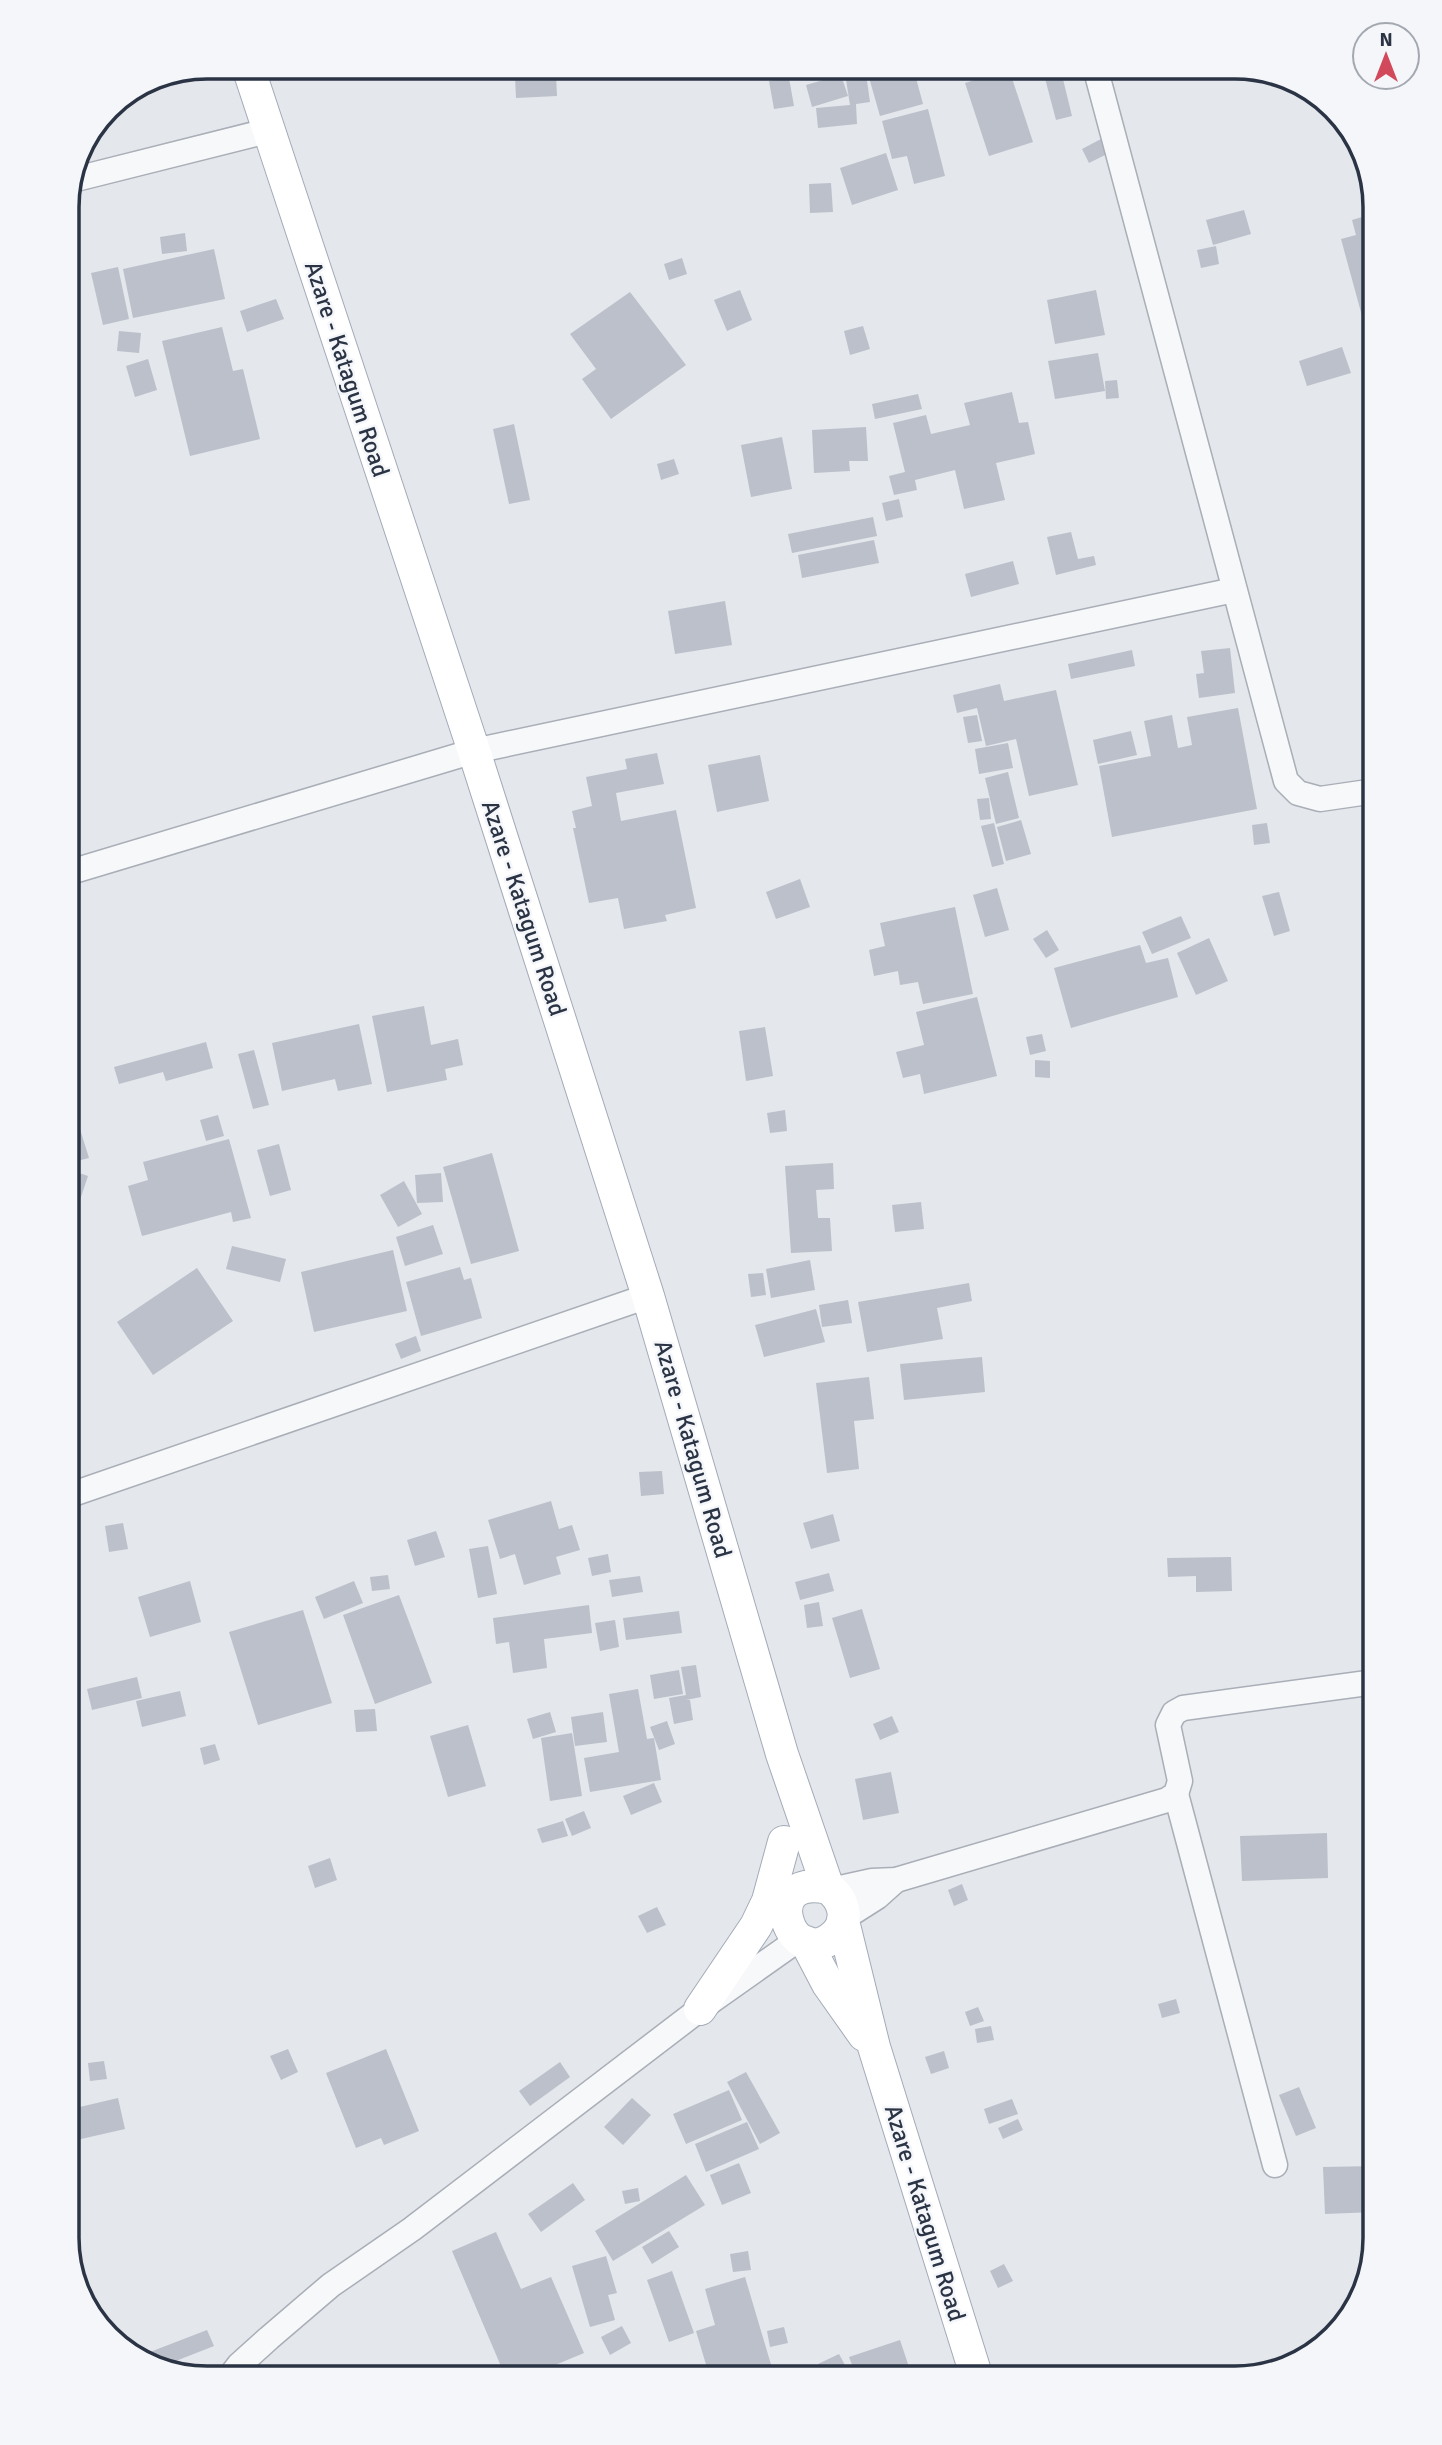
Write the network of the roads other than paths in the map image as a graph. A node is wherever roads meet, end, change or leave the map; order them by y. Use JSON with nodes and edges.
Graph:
{"nodes":[{"id":1,"x":252,"y":79,"type":"edge"},
{"id":2,"x":1098,"y":79,"type":"edge"},
{"id":3,"x":267,"y":131,"type":"junction"},
{"id":4,"x":82,"y":177,"type":"edge"},
{"id":5,"x":1234,"y":590,"type":"junction"},
{"id":6,"x":474,"y":751,"type":"junction"},
{"id":7,"x":1363,"y":793,"type":"edge"},
{"id":8,"x":79,"y":869,"type":"edge"},
{"id":9,"x":648,"y":1296,"type":"junction"},
{"id":10,"x":79,"y":1492,"type":"edge"},
{"id":11,"x":1363,"y":1684,"type":"edge"},
{"id":12,"x":782,"y":1755,"type":"junction"},
{"id":13,"x":1176,"y":1794,"type":"junction"},
{"id":14,"x":784,"y":1842,"type":"junction"},
{"id":15,"x":791,"y":1897,"type":"junction"},
{"id":16,"x":836,"y":1904,"type":"junction"},
{"id":17,"x":803,"y":1940,"type":"junction"},
{"id":18,"x":700,"y":2009,"type":"junction"},
{"id":19,"x":874,"y":2047,"type":"junction"},
{"id":20,"x":1275,"y":2165,"type":"dead end"},
{"id":21,"x":238,"y":2366,"type":"edge"},
{"id":22,"x":973,"y":2366,"type":"edge"}],
"edges":[{"from":1,"to":3,"type":"main road","name":"Azare - Katagum Road"},
{"from":2,"to":5,"type":"street"},
{"from":3,"to":4,"type":"street"},
{"from":3,"to":6,"type":"main road","name":"Azare - Katagum Road"},
{"from":5,"to":6,"type":"street"},
{"from":5,"to":7,"type":"street"},
{"from":6,"to":8,"type":"street"},
{"from":6,"to":9,"type":"main road","name":"Azare - Katagum Road"},
{"from":9,"to":10,"type":"street"},
{"from":9,"to":12,"type":"main road","name":"Azare - Katagum Road"},
{"from":11,"to":13,"type":"street"},
{"from":12,"to":14,"type":"main road","name":"Azare - Katagum Road"},
{"from":12,"to":16,"type":"main road","name":"Azare - Katagum Road"},
{"from":13,"to":16,"type":"street"},
{"from":13,"to":20,"type":"street"},
{"from":14,"to":15,"type":"main road","name":"Azare - Katagum Road"},
{"from":14,"to":18,"type":"main road"},
{"from":15,"to":16,"type":"main road"},
{"from":15,"to":17,"type":"main road","name":"Azare - Katagum Road"},
{"from":16,"to":17,"type":"main road"},
{"from":16,"to":19,"type":"main road","name":"Azare - Katagum Road"},
{"from":17,"to":18,"type":"street"},
{"from":17,"to":19,"type":"main road","name":"Azare - Katagum Road"},
{"from":18,"to":21,"type":"street"},
{"from":19,"to":22,"type":"main road","name":"Azare - Katagum Road"}]}
